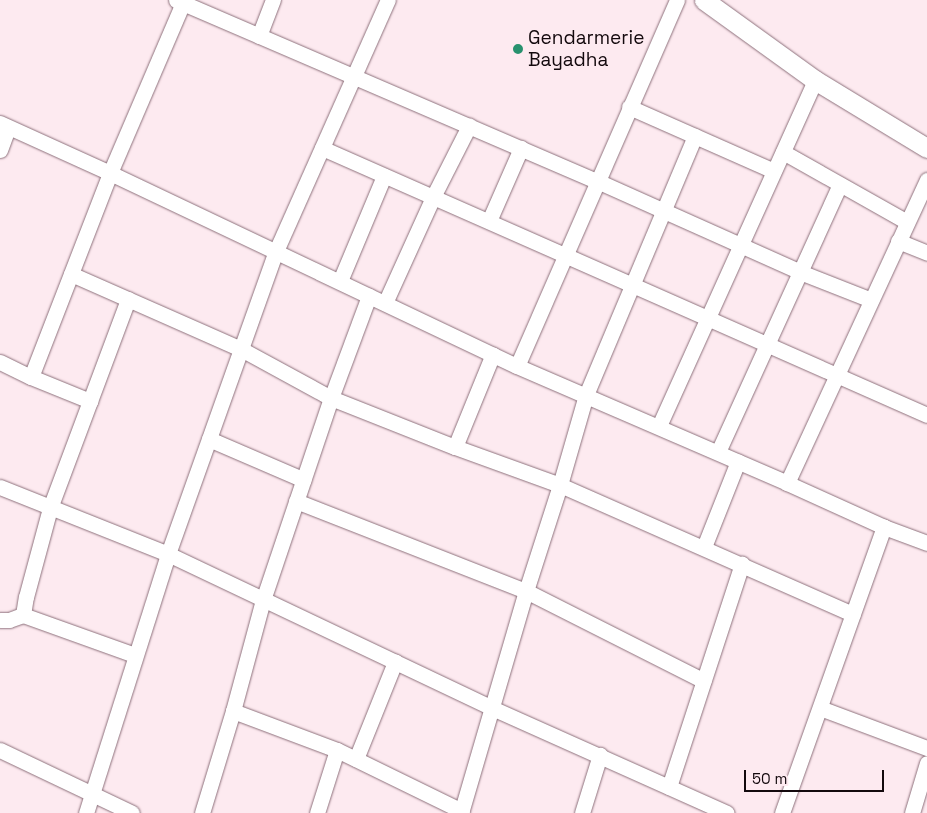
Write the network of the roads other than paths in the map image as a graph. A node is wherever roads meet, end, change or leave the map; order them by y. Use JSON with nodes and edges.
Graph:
{"nodes":[{"id":1,"x":273,"y":0,"type":"edge"},
{"id":2,"x":388,"y":0,"type":"edge"},
{"id":3,"x":677,"y":0,"type":"edge"},
{"id":4,"x":704,"y":0,"type":"edge"},
{"id":5,"x":180,"y":2,"type":"edge"},
{"id":6,"x":204,"y":6,"type":"edge"},
{"id":7,"x":259,"y":36,"type":"junction"},
{"id":8,"x":354,"y":77,"type":"junction"},
{"id":9,"x":815,"y":80,"type":"junction"},
{"id":10,"x":630,"y":107,"type":"junction"},
{"id":11,"x":4,"y":126,"type":"edge"},
{"id":12,"x":469,"y":126,"type":"junction"},
{"id":13,"x":695,"y":136,"type":"junction"},
{"id":14,"x":322,"y":148,"type":"junction"},
{"id":15,"x":521,"y":148,"type":"junction"},
{"id":16,"x":927,"y":148,"type":"edge"},
{"id":17,"x":0,"y":150,"type":"edge"},
{"id":18,"x":783,"y":152,"type":"junction"},
{"id":19,"x":774,"y":171,"type":"junction"},
{"id":20,"x":110,"y":173,"type":"junction"},
{"id":21,"x":384,"y":176,"type":"junction"},
{"id":22,"x":597,"y":180,"type":"junction"},
{"id":23,"x":927,"y":180,"type":"edge"},
{"id":24,"x":840,"y":184,"type":"junction"},
{"id":25,"x":433,"y":197,"type":"junction"},
{"id":26,"x":665,"y":211,"type":"junction"},
{"id":27,"x":489,"y":221,"type":"junction"},
{"id":28,"x":907,"y":222,"type":"junction"},
{"id":29,"x":898,"y":241,"type":"junction"},
{"id":30,"x":741,"y":245,"type":"junction"},
{"id":31,"x":276,"y":251,"type":"junction"},
{"id":32,"x":927,"y":253,"type":"edge"},
{"id":33,"x":566,"y":254,"type":"junction"},
{"id":34,"x":800,"y":272,"type":"junction"},
{"id":35,"x":71,"y":274,"type":"junction"},
{"id":36,"x":340,"y":281,"type":"junction"},
{"id":37,"x":634,"y":284,"type":"junction"},
{"id":38,"x":369,"y":296,"type":"junction"},
{"id":39,"x":128,"y":299,"type":"junction"},
{"id":40,"x":871,"y":300,"type":"junction"},
{"id":41,"x":385,"y":303,"type":"junction"},
{"id":42,"x":708,"y":317,"type":"junction"},
{"id":43,"x":766,"y":344,"type":"junction"},
{"id":44,"x":241,"y":349,"type":"junction"},
{"id":45,"x":493,"y":354,"type":"junction"},
{"id":46,"x":0,"y":362,"type":"edge"},
{"id":47,"x":517,"y":366,"type":"junction"},
{"id":48,"x":836,"y":376,"type":"junction"},
{"id":49,"x":31,"y":377,"type":"junction"},
{"id":50,"x":586,"y":395,"type":"junction"},
{"id":51,"x":331,"y":398,"type":"junction"},
{"id":52,"x":90,"y":401,"type":"junction"},
{"id":53,"x":927,"y":415,"type":"edge"},
{"id":54,"x":659,"y":426,"type":"junction"},
{"id":55,"x":209,"y":439,"type":"junction"},
{"id":56,"x":455,"y":447,"type":"junction"},
{"id":57,"x":718,"y":452,"type":"junction"},
{"id":58,"x":738,"y":461,"type":"junction"},
{"id":59,"x":304,"y":480,"type":"junction"},
{"id":60,"x":787,"y":483,"type":"junction"},
{"id":61,"x":560,"y":485,"type":"junction"},
{"id":62,"x":0,"y":487,"type":"edge"},
{"id":63,"x":296,"y":501,"type":"junction"},
{"id":64,"x":50,"y":508,"type":"junction"},
{"id":65,"x":884,"y":527,"type":"junction"},
{"id":66,"x":927,"y":543,"type":"edge"},
{"id":67,"x":704,"y":547,"type":"junction"},
{"id":68,"x":168,"y":554,"type":"junction"},
{"id":69,"x":742,"y":564,"type":"junction"},
{"id":70,"x":526,"y":591,"type":"junction"},
{"id":71,"x":263,"y":600,"type":"junction"},
{"id":72,"x":853,"y":614,"type":"junction"},
{"id":73,"x":23,"y":615,"type":"junction"},
{"id":74,"x":0,"y":620,"type":"edge"},
{"id":75,"x":135,"y":654,"type":"junction"},
{"id":76,"x":395,"y":662,"type":"junction"},
{"id":77,"x":704,"y":681,"type":"junction"},
{"id":78,"x":492,"y":708,"type":"junction"},
{"id":79,"x":820,"y":708,"type":"junction"},
{"id":80,"x":233,"y":711,"type":"junction"},
{"id":81,"x":927,"y":748,"type":"edge"},
{"id":82,"x":0,"y":750,"type":"edge"},
{"id":83,"x":337,"y":750,"type":"junction"},
{"id":84,"x":600,"y":756,"type":"junction"},
{"id":85,"x":356,"y":759,"type":"junction"},
{"id":86,"x":927,"y":763,"type":"edge"},
{"id":87,"x":669,"y":787,"type":"junction"},
{"id":88,"x":91,"y":794,"type":"junction"},
{"id":89,"x":462,"y":812,"type":"edge"},
{"id":90,"x":86,"y":813,"type":"edge"},
{"id":91,"x":132,"y":813,"type":"edge"},
{"id":92,"x":202,"y":813,"type":"edge"},
{"id":93,"x":317,"y":813,"type":"edge"},
{"id":94,"x":582,"y":813,"type":"edge"},
{"id":95,"x":727,"y":813,"type":"edge"},
{"id":96,"x":782,"y":813,"type":"edge"},
{"id":97,"x":912,"y":813,"type":"edge"}],
"edges":[{"from":1,"to":7,"type":"street"},
{"from":2,"to":8,"type":"street"},
{"from":3,"to":10,"type":"street"},
{"from":4,"to":9,"type":"street"},
{"from":5,"to":6,"type":"street"},
{"from":5,"to":20,"type":"street"},
{"from":6,"to":7,"type":"street"},
{"from":7,"to":8,"type":"street"},
{"from":8,"to":12,"type":"street"},
{"from":8,"to":14,"type":"street"},
{"from":9,"to":16,"type":"street"},
{"from":9,"to":18,"type":"street"},
{"from":10,"to":13,"type":"street"},
{"from":10,"to":22,"type":"street"},
{"from":11,"to":17,"type":"street"},
{"from":11,"to":20,"type":"street"},
{"from":12,"to":15,"type":"street"},
{"from":12,"to":25,"type":"street"},
{"from":13,"to":19,"type":"street"},
{"from":13,"to":26,"type":"street"},
{"from":14,"to":21,"type":"street"},
{"from":14,"to":31,"type":"street"},
{"from":15,"to":22,"type":"street"},
{"from":15,"to":27,"type":"street"},
{"from":18,"to":19,"type":"street"},
{"from":18,"to":24,"type":"street"},
{"from":19,"to":30,"type":"street"},
{"from":20,"to":31,"type":"street"},
{"from":20,"to":35,"type":"street"},
{"from":21,"to":25,"type":"street"},
{"from":21,"to":36,"type":"street"},
{"from":22,"to":26,"type":"street"},
{"from":22,"to":33,"type":"street"},
{"from":23,"to":28,"type":"street"},
{"from":24,"to":28,"type":"street"},
{"from":24,"to":34,"type":"street"},
{"from":25,"to":27,"type":"street"},
{"from":25,"to":41,"type":"street"},
{"from":26,"to":30,"type":"street"},
{"from":26,"to":37,"type":"street"},
{"from":27,"to":33,"type":"street"},
{"from":28,"to":29,"type":"street"},
{"from":29,"to":32,"type":"street"},
{"from":29,"to":40,"type":"street"},
{"from":30,"to":34,"type":"street"},
{"from":30,"to":42,"type":"street"},
{"from":31,"to":36,"type":"street"},
{"from":31,"to":44,"type":"street"},
{"from":33,"to":37,"type":"street"},
{"from":33,"to":47,"type":"street"},
{"from":34,"to":40,"type":"street"},
{"from":34,"to":43,"type":"street"},
{"from":35,"to":39,"type":"street"},
{"from":35,"to":49,"type":"street"},
{"from":36,"to":38,"type":"street"},
{"from":37,"to":42,"type":"street"},
{"from":37,"to":50,"type":"street"},
{"from":38,"to":41,"type":"street"},
{"from":38,"to":51,"type":"street"},
{"from":39,"to":44,"type":"street"},
{"from":39,"to":52,"type":"street"},
{"from":40,"to":48,"type":"street"},
{"from":41,"to":45,"type":"street"},
{"from":42,"to":43,"type":"street"},
{"from":42,"to":54,"type":"street"},
{"from":43,"to":48,"type":"street"},
{"from":43,"to":57,"type":"street"},
{"from":44,"to":51,"type":"street"},
{"from":44,"to":55,"type":"street"},
{"from":45,"to":47,"type":"street"},
{"from":45,"to":56,"type":"street"},
{"from":46,"to":49,"type":"street"},
{"from":47,"to":50,"type":"street"},
{"from":48,"to":53,"type":"street"},
{"from":48,"to":60,"type":"street"},
{"from":49,"to":52,"type":"street"},
{"from":50,"to":54,"type":"street"},
{"from":50,"to":61,"type":"street"},
{"from":51,"to":56,"type":"street"},
{"from":51,"to":59,"type":"street"},
{"from":52,"to":64,"type":"street"},
{"from":54,"to":57,"type":"street"},
{"from":55,"to":59,"type":"street"},
{"from":55,"to":68,"type":"street"},
{"from":56,"to":61,"type":"street"},
{"from":57,"to":58,"type":"street"},
{"from":58,"to":60,"type":"street"},
{"from":58,"to":67,"type":"street"},
{"from":59,"to":63,"type":"street"},
{"from":60,"to":65,"type":"street"},
{"from":61,"to":67,"type":"street"},
{"from":61,"to":70,"type":"street"},
{"from":62,"to":64,"type":"street"},
{"from":63,"to":70,"type":"street"},
{"from":63,"to":71,"type":"street"},
{"from":64,"to":68,"type":"street"},
{"from":64,"to":73,"type":"street"},
{"from":65,"to":66,"type":"street"},
{"from":65,"to":72,"type":"street"},
{"from":67,"to":69,"type":"street"},
{"from":68,"to":71,"type":"street"},
{"from":68,"to":75,"type":"street"},
{"from":69,"to":72,"type":"street"},
{"from":69,"to":77,"type":"street"},
{"from":70,"to":77,"type":"street"},
{"from":70,"to":78,"type":"street"},
{"from":71,"to":76,"type":"street"},
{"from":71,"to":80,"type":"street"},
{"from":72,"to":79,"type":"street"},
{"from":73,"to":74,"type":"street"},
{"from":73,"to":75,"type":"street"},
{"from":75,"to":88,"type":"street"},
{"from":76,"to":78,"type":"street"},
{"from":76,"to":85,"type":"street"},
{"from":77,"to":87,"type":"street"},
{"from":78,"to":84,"type":"street"},
{"from":78,"to":89,"type":"street"},
{"from":79,"to":81,"type":"street"},
{"from":79,"to":96,"type":"street"},
{"from":80,"to":83,"type":"street"},
{"from":80,"to":92,"type":"street"},
{"from":82,"to":88,"type":"street"},
{"from":83,"to":85,"type":"street"},
{"from":83,"to":93,"type":"street"},
{"from":84,"to":87,"type":"street"},
{"from":84,"to":94,"type":"street"},
{"from":85,"to":89,"type":"street"},
{"from":86,"to":97,"type":"street"},
{"from":87,"to":95,"type":"street"},
{"from":88,"to":90,"type":"street"},
{"from":88,"to":91,"type":"street"}]}
